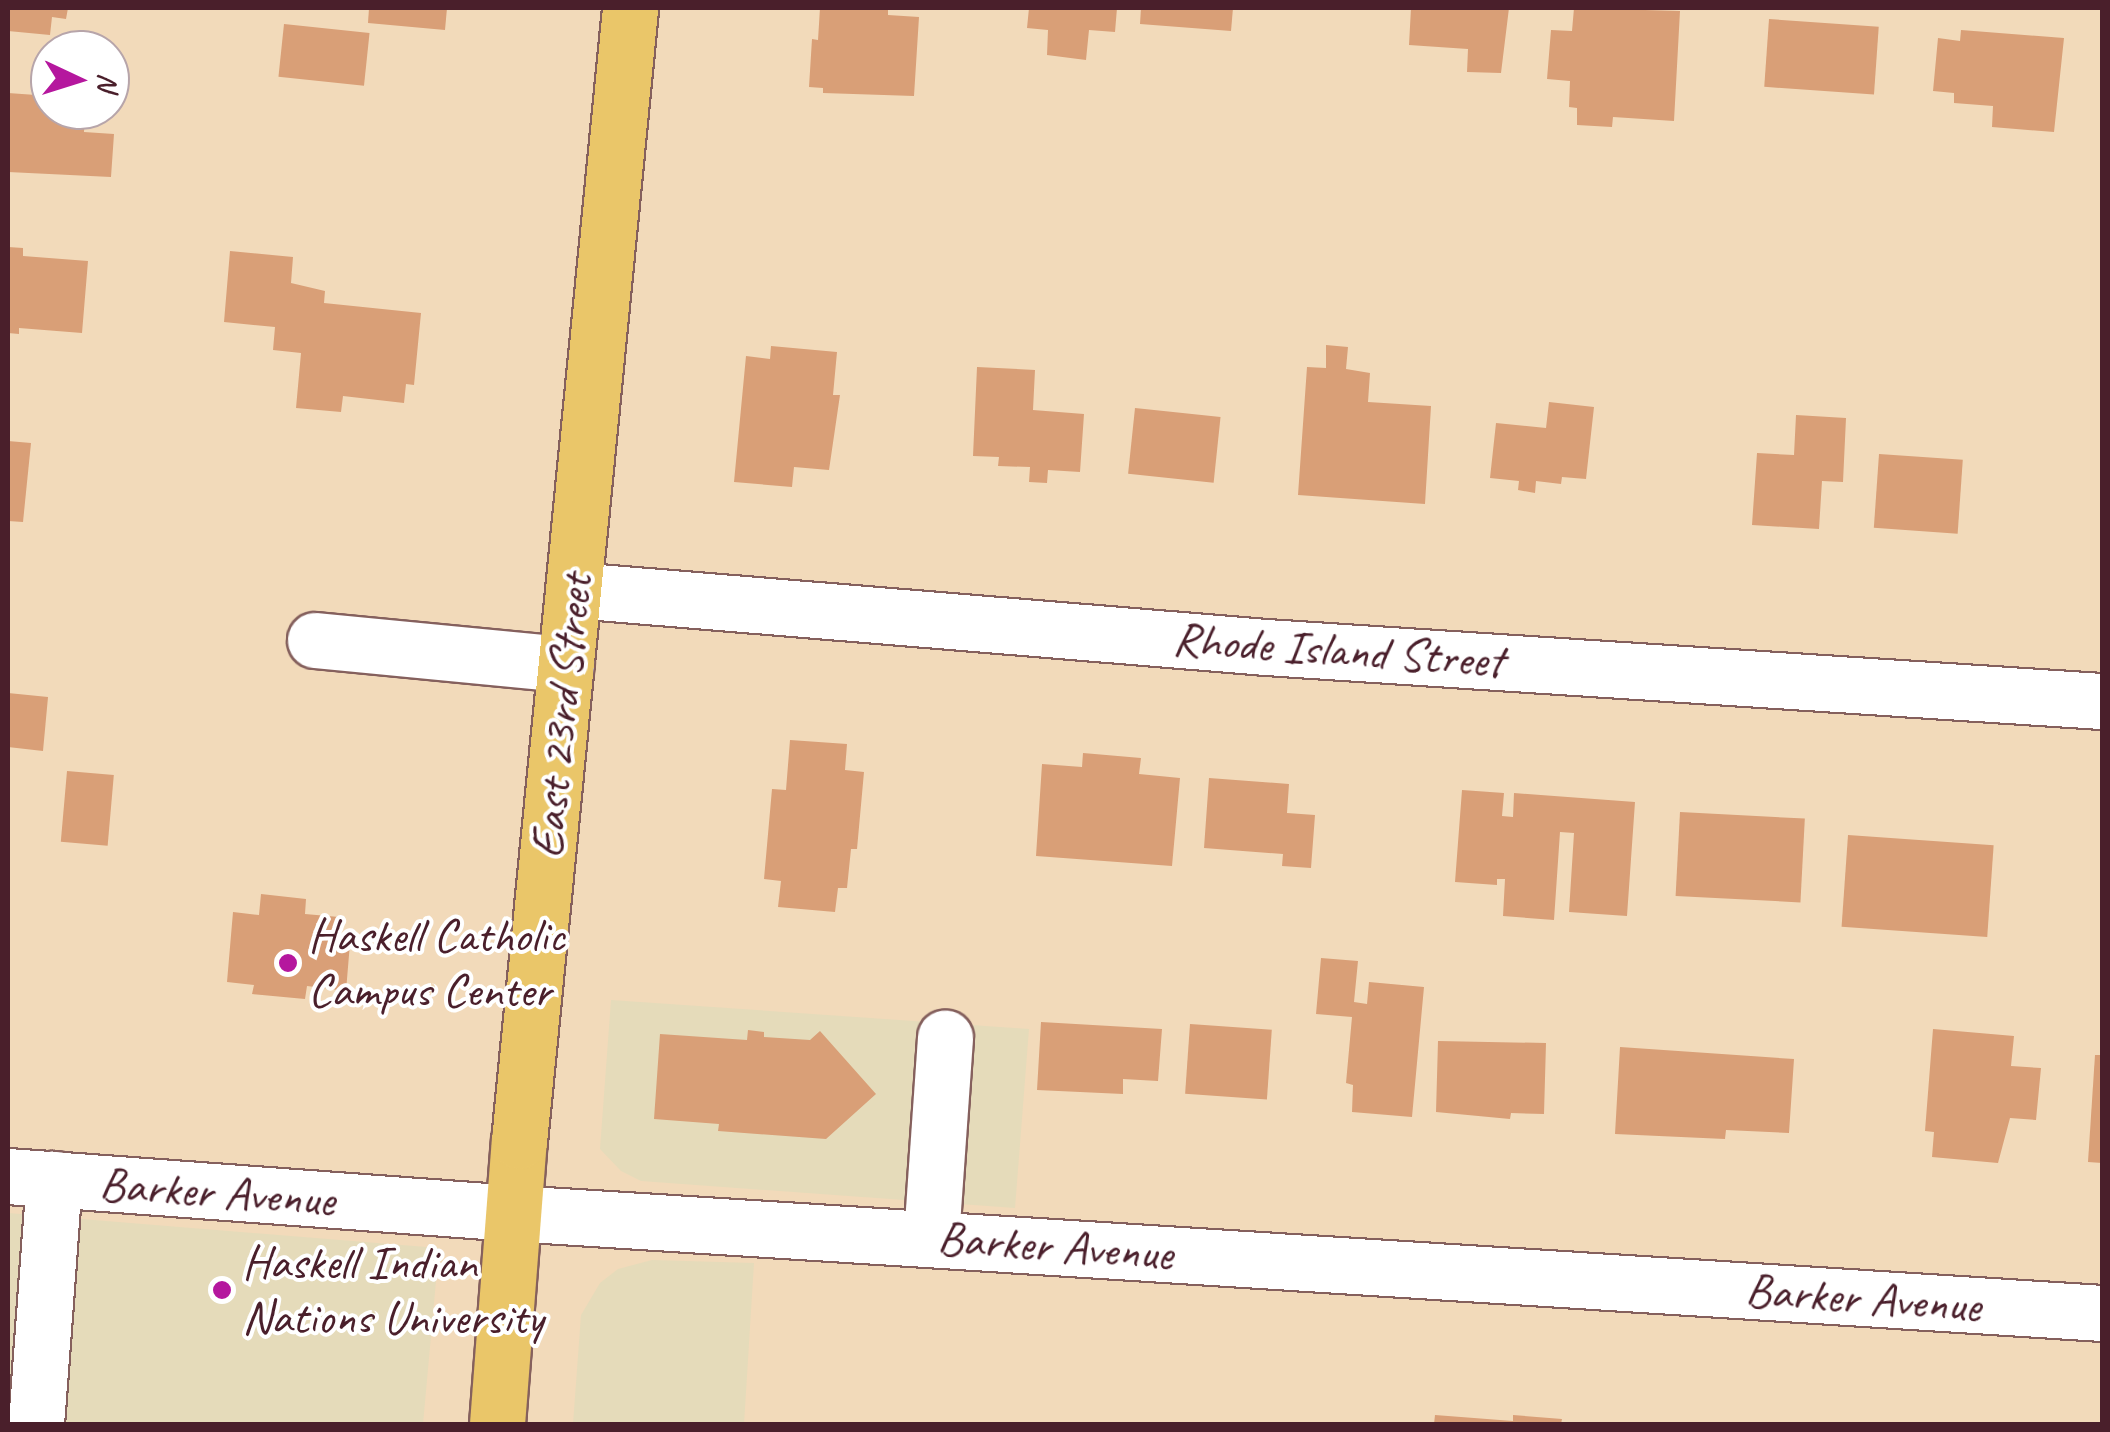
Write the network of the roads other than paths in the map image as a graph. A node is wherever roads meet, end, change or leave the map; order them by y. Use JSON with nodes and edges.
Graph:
{"nodes":[{"id":1,"x":630,"y":8,"type":"edge"},
{"id":2,"x":574,"y":590,"type":"junction"},
{"id":3,"x":314,"y":640,"type":"dead end"},
{"id":4,"x":566,"y":664,"type":"junction"},
{"id":5,"x":2102,"y":701,"type":"edge"},
{"id":6,"x":945,"y":1037,"type":"dead end"},
{"id":7,"x":31,"y":1178,"type":"edge"},
{"id":8,"x":513,"y":1213,"type":"junction"},
{"id":9,"x":931,"y":1238,"type":"junction"},
{"id":10,"x":2102,"y":1313,"type":"edge"},
{"id":11,"x":36,"y":1424,"type":"edge"},
{"id":12,"x":498,"y":1424,"type":"edge"}],
"edges":[{"from":1,"to":2,"type":"main road","name":"East 23rd Street"},
{"from":2,"to":4,"type":"main road","name":"East 23rd Street"},
{"from":2,"to":5,"type":"street","name":"Rhode Island Street"},
{"from":3,"to":4,"type":"street"},
{"from":4,"to":8,"type":"main road","name":"East 23rd Street"},
{"from":6,"to":9,"type":"street"},
{"from":7,"to":8,"type":"street","name":"Barker Avenue"},
{"from":7,"to":11,"type":"street"},
{"from":8,"to":9,"type":"street","name":"Barker Avenue"},
{"from":8,"to":12,"type":"main road","name":"East 23rd Street"},
{"from":9,"to":10,"type":"street","name":"Barker Avenue"}]}
